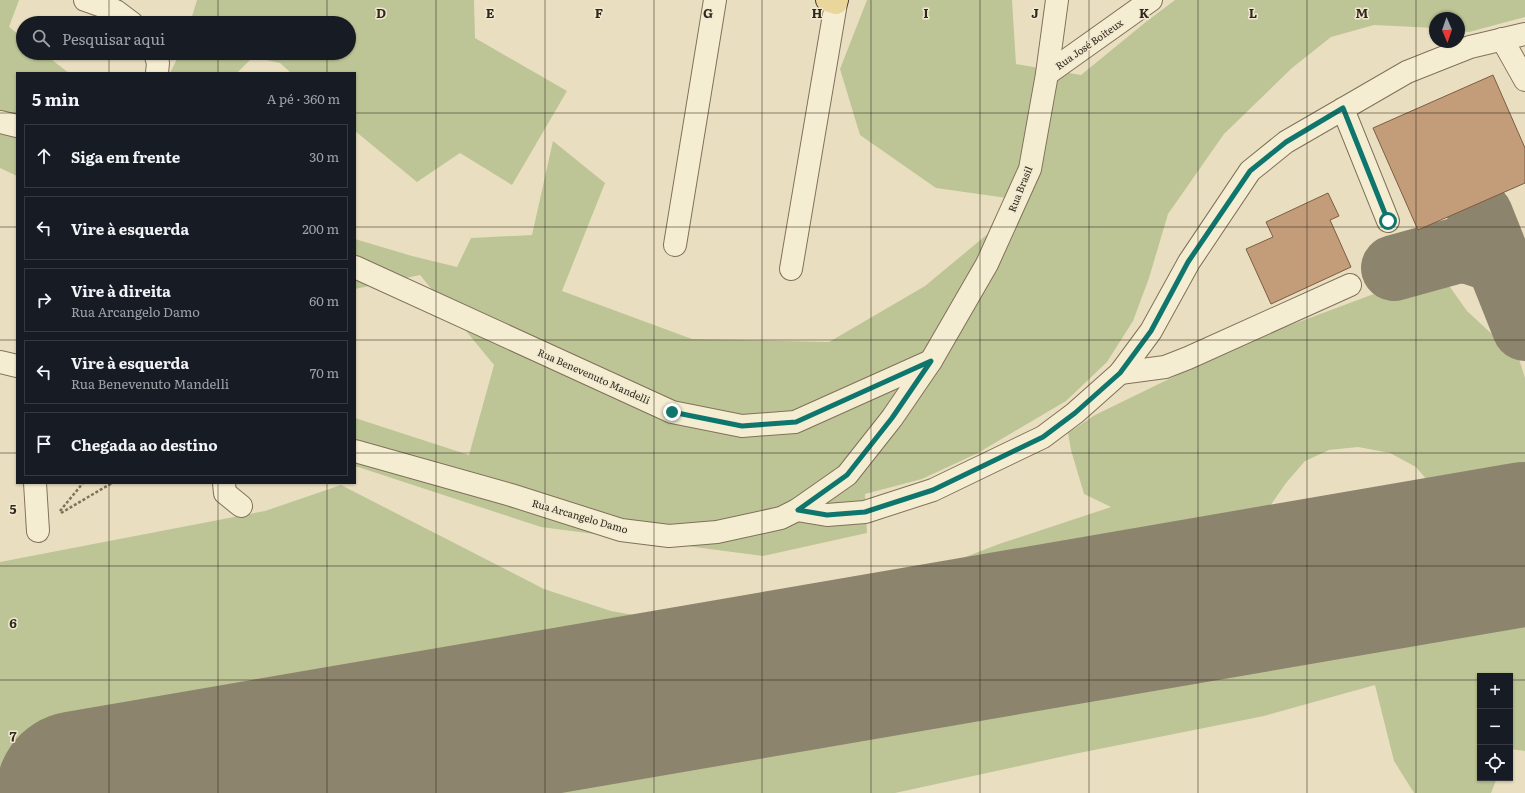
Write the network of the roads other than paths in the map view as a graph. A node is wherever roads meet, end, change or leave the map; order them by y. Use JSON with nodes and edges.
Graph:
{"nodes":[{"id":1,"x":86,"y":0,"type":"edge"},
{"id":2,"x":715,"y":0,"type":"edge"},
{"id":3,"x":1056,"y":0,"type":"edge"},
{"id":4,"x":1151,"y":0,"type":"edge"},
{"id":5,"x":833,"y":1,"type":"edge"},
{"id":6,"x":122,"y":16,"type":"edge"},
{"id":7,"x":1525,"y":34,"type":"edge"},
{"id":8,"x":1502,"y":40,"type":"junction"},
{"id":9,"x":157,"y":60,"type":"edge"},
{"id":10,"x":157,"y":72,"type":"edge"},
{"id":11,"x":1047,"y":74,"type":"junction"},
{"id":12,"x":1525,"y":80,"type":"edge"},
{"id":13,"x":1343,"y":108,"type":"junction"},
{"id":14,"x":0,"y":122,"type":"edge"},
{"id":15,"x":16,"y":126,"type":"edge"},
{"id":16,"x":1388,"y":221,"type":"dead end"},
{"id":17,"x":675,"y":245,"type":"dead end"},
{"id":18,"x":356,"y":267,"type":"edge"},
{"id":19,"x":791,"y":269,"type":"dead end"},
{"id":20,"x":1350,"y":285,"type":"dead end"},
{"id":21,"x":931,"y":361,"type":"junction"},
{"id":22,"x":0,"y":362,"type":"edge"},
{"id":23,"x":16,"y":366,"type":"edge"},
{"id":24,"x":1120,"y":373,"type":"junction"},
{"id":25,"x":356,"y":452,"type":"edge"},
{"id":26,"x":35,"y":484,"type":"edge"},
{"id":27,"x":224,"y":484,"type":"edge"},
{"id":28,"x":241,"y":506,"type":"dead end"},
{"id":29,"x":798,"y":510,"type":"junction"},
{"id":30,"x":38,"y":531,"type":"dead end"}],
"edges":[{"from":1,"to":6,"type":"street"},
{"from":2,"to":17,"type":"street"},
{"from":3,"to":11,"type":"street","name":"Rua Brasil"},
{"from":4,"to":11,"type":"street","name":"Rua José Boiteux"},
{"from":5,"to":19,"type":"street"},
{"from":7,"to":8,"type":"street"},
{"from":8,"to":12,"type":"street"},
{"from":8,"to":13,"type":"street"},
{"from":9,"to":10,"type":"street"},
{"from":11,"to":21,"type":"street","name":"Rua Brasil"},
{"from":13,"to":16,"type":"street"},
{"from":13,"to":24,"type":"street"},
{"from":14,"to":15,"type":"street"},
{"from":18,"to":21,"type":"street","name":"Rua Benevenuto Mandelli"},
{"from":20,"to":24,"type":"street"},
{"from":21,"to":29,"type":"street","name":"Rua Arcangelo Damo"},
{"from":22,"to":23,"type":"street"},
{"from":24,"to":29,"type":"street"},
{"from":25,"to":29,"type":"street","name":"Rua Arcangelo Damo"},
{"from":26,"to":30,"type":"street"},
{"from":27,"to":28,"type":"street"}]}
